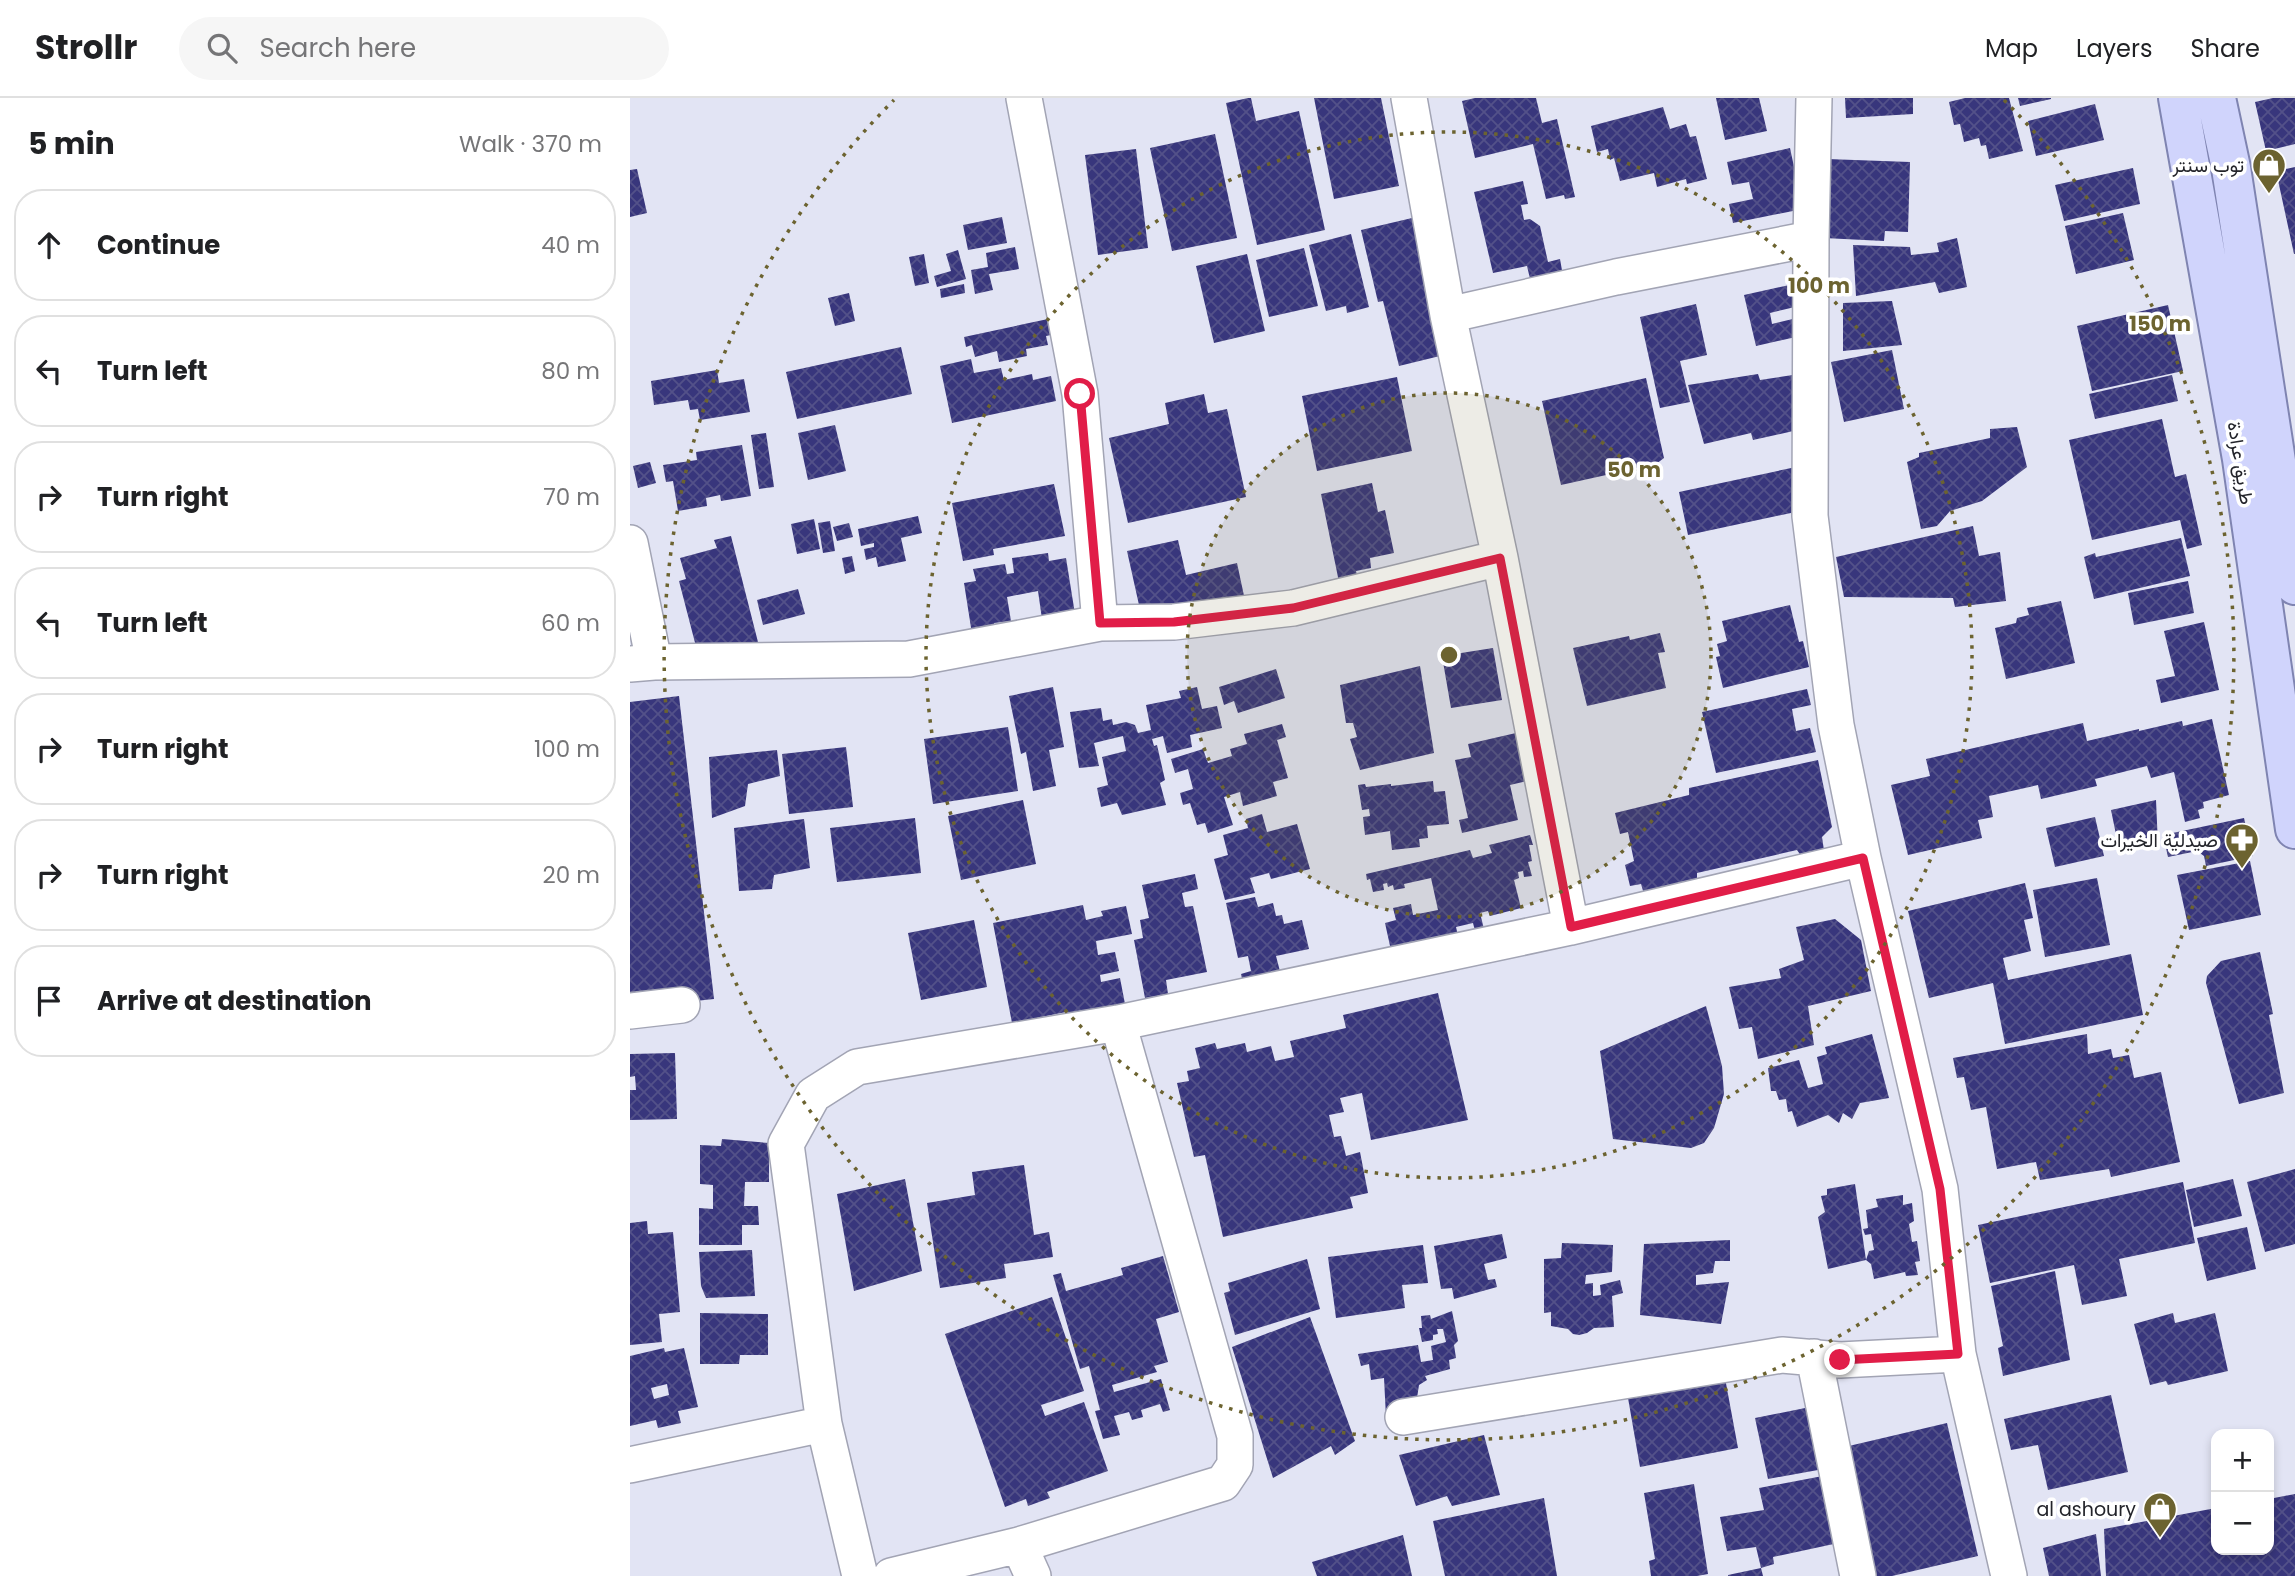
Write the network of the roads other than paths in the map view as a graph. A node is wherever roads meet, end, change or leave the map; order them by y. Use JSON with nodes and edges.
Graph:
{"nodes":[{"id":1,"x":1024,"y":98,"type":"edge"},
{"id":2,"x":1409,"y":98,"type":"edge"},
{"id":3,"x":1814,"y":98,"type":"edge"},
{"id":4,"x":2178,"y":98,"type":"edge"},
{"id":5,"x":2216,"y":98,"type":"edge"},
{"id":6,"x":1811,"y":239,"type":"junction"},
{"id":7,"x":1448,"y":315,"type":"junction"},
{"id":8,"x":630,"y":543,"type":"edge"},
{"id":9,"x":1500,"y":558,"type":"junction"},
{"id":10,"x":2295,"y":585,"type":"edge"},
{"id":11,"x":1100,"y":623,"type":"junction"},
{"id":12,"x":642,"y":663,"type":"edge"},
{"id":13,"x":2295,"y":829,"type":"edge"},
{"id":14,"x":1863,"y":858,"type":"junction"},
{"id":15,"x":1571,"y":927,"type":"junction"},
{"id":16,"x":682,"y":1005,"type":"dead end"},
{"id":17,"x":630,"y":1011,"type":"edge"},
{"id":18,"x":1118,"y":1023,"type":"junction"},
{"id":19,"x":1958,"y":1354,"type":"junction"},
{"id":20,"x":1814,"y":1357,"type":"junction"},
{"id":21,"x":1403,"y":1417,"type":"dead end"},
{"id":22,"x":824,"y":1424,"type":"junction"},
{"id":23,"x":630,"y":1465,"type":"edge"},
{"id":24,"x":1019,"y":1545,"type":"junction"},
{"id":25,"x":860,"y":1576,"type":"edge"},
{"id":26,"x":891,"y":1576,"type":"edge"},
{"id":27,"x":1033,"y":1576,"type":"edge"},
{"id":28,"x":1858,"y":1576,"type":"edge"},
{"id":29,"x":2009,"y":1576,"type":"edge"}],
"edges":[{"from":1,"to":11,"type":"street"},
{"from":2,"to":7,"type":"street"},
{"from":3,"to":6,"type":"street"},
{"from":4,"to":13,"type":"main road","name":"طريق عرادة"},
{"from":5,"to":10,"type":"main road","name":"طريق عرادة"},
{"from":6,"to":7,"type":"street"},
{"from":6,"to":14,"type":"street"},
{"from":7,"to":9,"type":"street"},
{"from":8,"to":12,"type":"street"},
{"from":9,"to":11,"type":"street"},
{"from":9,"to":15,"type":"street"},
{"from":11,"to":12,"type":"street"},
{"from":14,"to":15,"type":"street"},
{"from":14,"to":19,"type":"street"},
{"from":15,"to":18,"type":"street"},
{"from":16,"to":17,"type":"street"},
{"from":18,"to":22,"type":"street"},
{"from":18,"to":24,"type":"street"},
{"from":19,"to":20,"type":"street"},
{"from":19,"to":29,"type":"street"},
{"from":20,"to":21,"type":"street"},
{"from":20,"to":28,"type":"street"},
{"from":22,"to":23,"type":"street"},
{"from":22,"to":25,"type":"street"},
{"from":24,"to":26,"type":"street"},
{"from":24,"to":27,"type":"street"}]}
